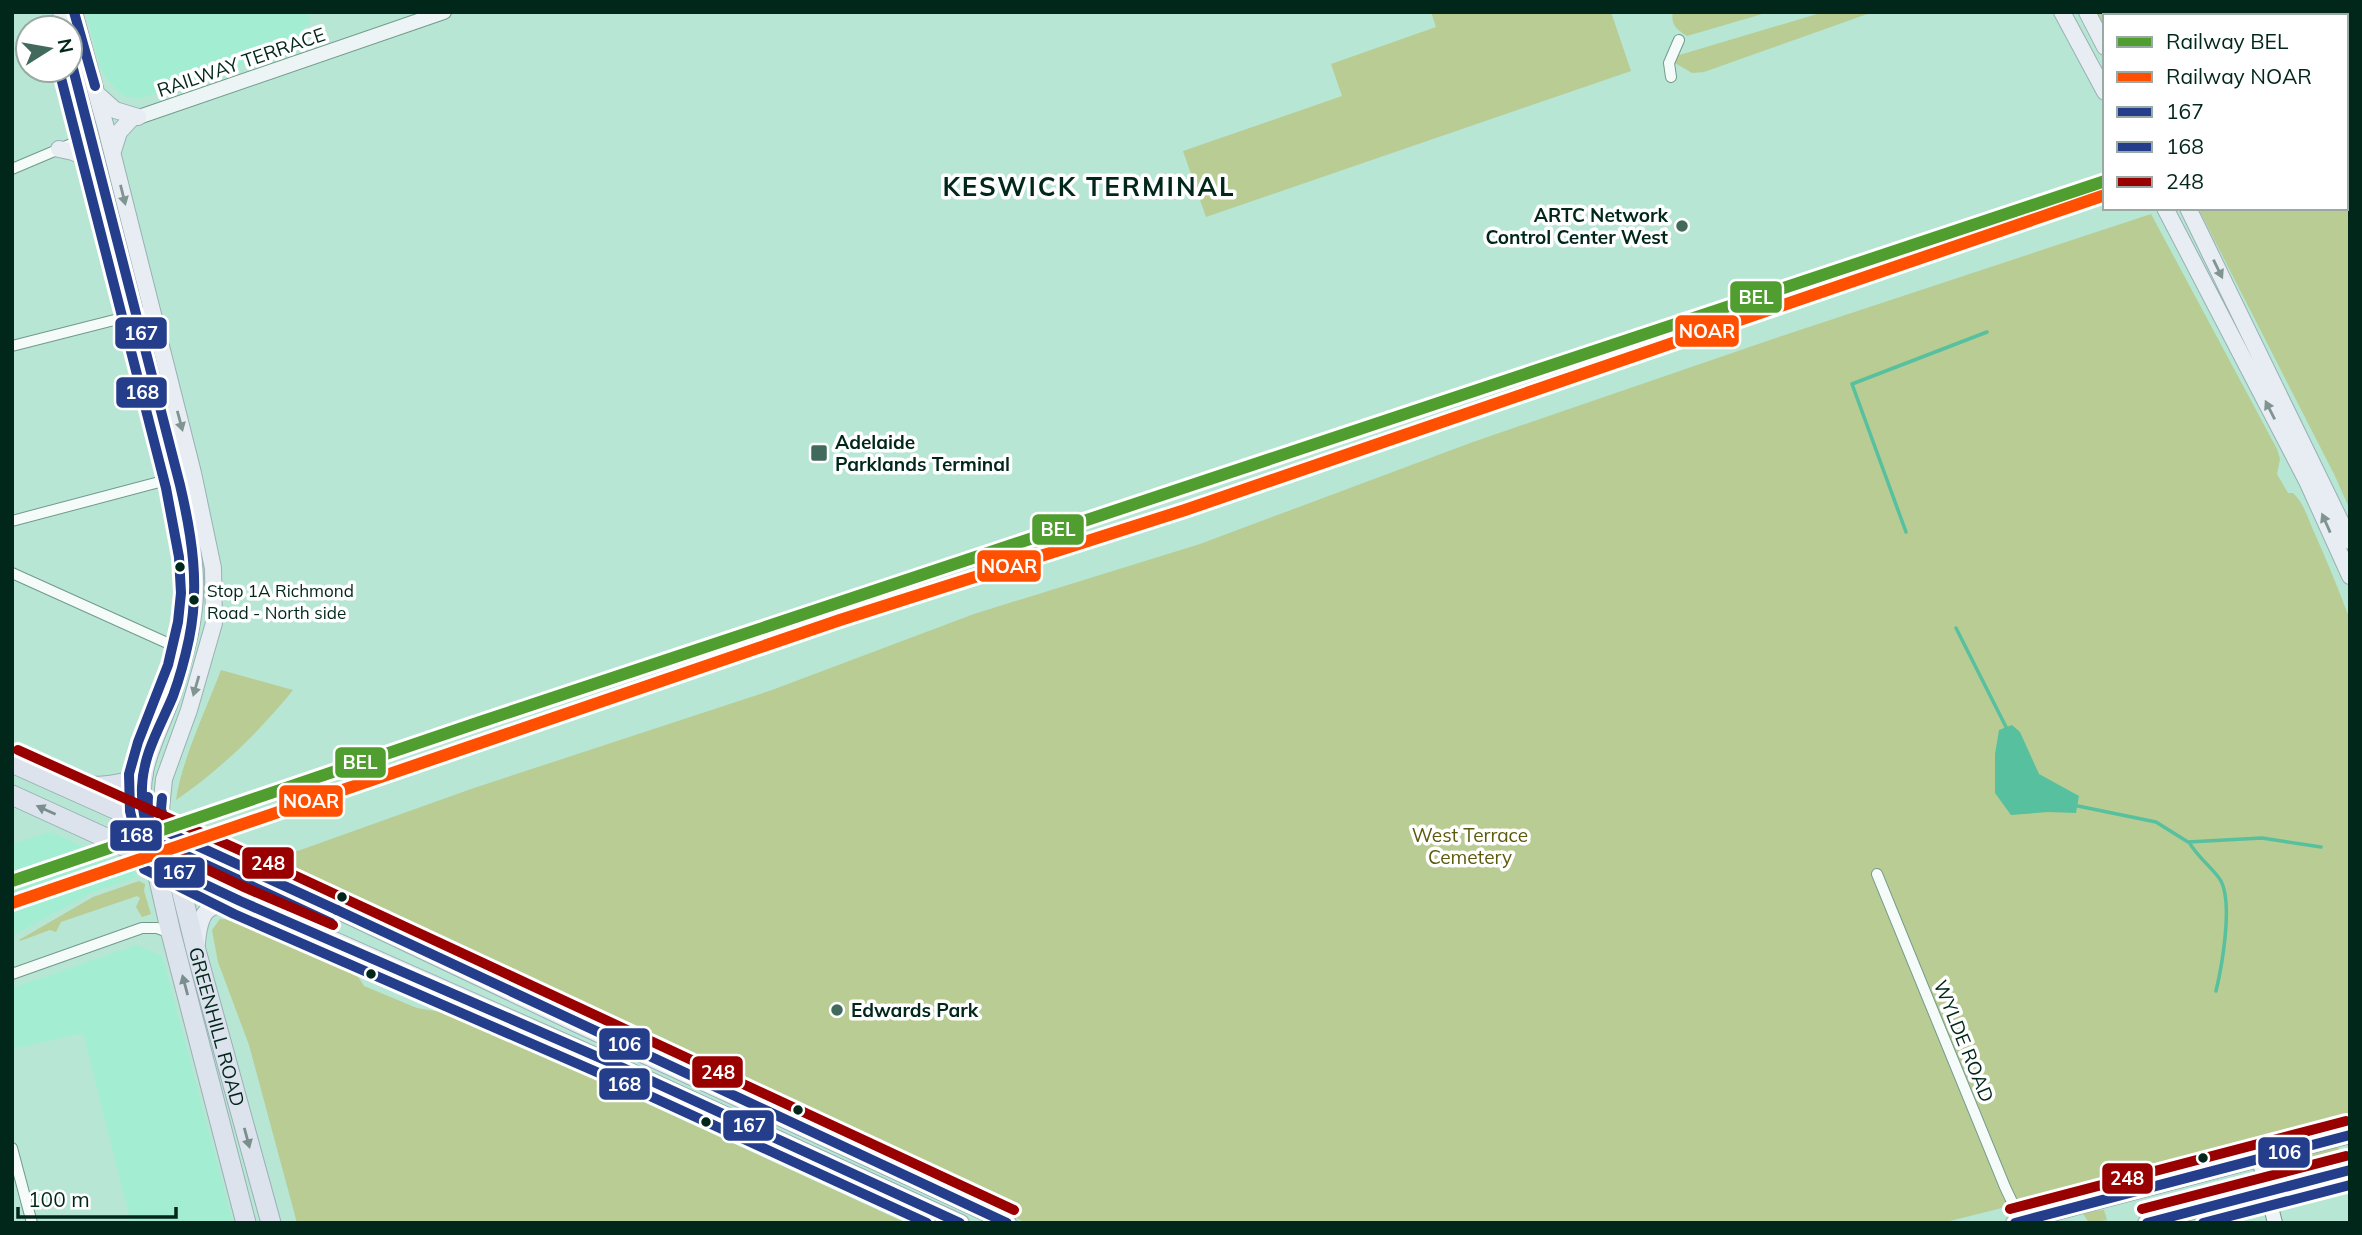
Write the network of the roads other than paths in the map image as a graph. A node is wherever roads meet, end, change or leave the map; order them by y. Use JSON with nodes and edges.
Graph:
{"nodes":[{"id":1,"x":74,"y":12,"type":"edge"},
{"id":2,"x":444,"y":12,"type":"edge"},
{"id":3,"x":2062,"y":12,"type":"edge"},
{"id":4,"x":2087,"y":12,"type":"edge"},
{"id":5,"x":1679,"y":40,"type":"dead end"},
{"id":6,"x":2103,"y":43,"type":"edge"},
{"id":7,"x":1671,"y":77,"type":"dead end"},
{"id":8,"x":77,"y":84,"type":"edge"},
{"id":9,"x":2103,"y":88,"type":"edge"},
{"id":10,"x":97,"y":94,"type":"junction"},
{"id":11,"x":135,"y":118,"type":"junction"},
{"id":12,"x":106,"y":128,"type":"junction"},
{"id":13,"x":90,"y":136,"type":"junction"},
{"id":14,"x":59,"y":149,"type":"junction"},
{"id":15,"x":113,"y":154,"type":"junction"},
{"id":16,"x":97,"y":162,"type":"junction"},
{"id":17,"x":12,"y":169,"type":"edge"},
{"id":18,"x":2166,"y":210,"type":"edge"},
{"id":19,"x":2189,"y":210,"type":"edge"},
{"id":20,"x":144,"y":312,"type":"junction"},
{"id":21,"x":12,"y":346,"type":"edge"},
{"id":22,"x":185,"y":475,"type":"junction"},
{"id":23,"x":12,"y":521,"type":"edge"},
{"id":24,"x":2350,"y":541,"type":"edge"},
{"id":25,"x":12,"y":573,"type":"edge"},
{"id":26,"x":2350,"y":576,"type":"edge"},
{"id":27,"x":185,"y":651,"type":"junction"},
{"id":28,"x":205,"y":655,"type":"junction"},
{"id":29,"x":12,"y":763,"type":"edge"},
{"id":30,"x":143,"y":775,"type":"junction"},
{"id":31,"x":65,"y":786,"type":"junction"},
{"id":32,"x":12,"y":795,"type":"edge"},
{"id":33,"x":134,"y":808,"type":"junction"},
{"id":34,"x":146,"y":823,"type":"junction"},
{"id":35,"x":167,"y":832,"type":"junction"},
{"id":36,"x":155,"y":860,"type":"junction"},
{"id":37,"x":1877,"y":874,"type":"dead end"},
{"id":38,"x":177,"y":882,"type":"junction"},
{"id":39,"x":240,"y":901,"type":"junction"},
{"id":40,"x":171,"y":933,"type":"junction"},
{"id":41,"x":197,"y":954,"type":"junction"},
{"id":42,"x":12,"y":974,"type":"edge"},
{"id":43,"x":579,"y":1024,"type":"junction"},
{"id":44,"x":570,"y":1045,"type":"junction"},
{"id":45,"x":2350,"y":1135,"type":"edge"},
{"id":46,"x":12,"y":1148,"type":"edge"},
{"id":47,"x":2259,"y":1159,"type":"junction"},
{"id":48,"x":2350,"y":1170,"type":"edge"},
{"id":49,"x":2267,"y":1192,"type":"junction"},
{"id":50,"x":263,"y":1195,"type":"junction"},
{"id":51,"x":2019,"y":1222,"type":"edge"},
{"id":52,"x":32,"y":1223,"type":"edge"},
{"id":53,"x":246,"y":1223,"type":"edge"},
{"id":54,"x":257,"y":1223,"type":"edge"},
{"id":55,"x":271,"y":1223,"type":"edge"},
{"id":56,"x":961,"y":1223,"type":"edge"},
{"id":57,"x":1008,"y":1223,"type":"edge"},
{"id":58,"x":2146,"y":1223,"type":"edge"},
{"id":59,"x":2275,"y":1223,"type":"edge"}],
"edges":[{"from":1,"to":10,"type":"main road"},
{"from":2,"to":11,"type":"main road","name":"RAILWAY TERRACE"},
{"from":3,"to":9,"type":"main road"},
{"from":4,"to":6,"type":"main road"},
{"from":5,"to":7,"type":"street"},
{"from":8,"to":13,"type":"main road"},
{"from":10,"to":11,"type":"main road"},
{"from":10,"to":12,"type":"main road"},
{"from":11,"to":12,"type":"main road","name":"RAILWAY TERRACE"},
{"from":11,"to":15,"type":"main road"},
{"from":12,"to":13,"type":"main road","name":"RAILWAY TERRACE"},
{"from":12,"to":15,"type":"main road"},
{"from":13,"to":14,"type":"street"},
{"from":13,"to":16,"type":"main road"},
{"from":14,"to":16,"type":"main road"},
{"from":14,"to":17,"type":"street"},
{"from":15,"to":20,"type":"main road","one_way":true},
{"from":16,"to":20,"type":"main road"},
{"from":26,"to":18,"type":"main road","one_way":true},
{"from":19,"to":24,"type":"main road","one_way":true},
{"from":20,"to":21,"type":"street"},
{"from":20,"to":22,"type":"main road"},
{"from":22,"to":23,"type":"street"},
{"from":22,"to":27,"type":"main road"},
{"from":22,"to":28,"type":"main road"},
{"from":25,"to":27,"type":"street"},
{"from":27,"to":28,"type":"main road"},
{"from":27,"to":30,"type":"main road"},
{"from":28,"to":35,"type":"main road","one_way":true},
{"from":29,"to":31,"type":"highway"},
{"from":30,"to":31,"type":"highway"},
{"from":30,"to":33,"type":"main road"},
{"from":31,"to":33,"type":"highway"},
{"from":36,"to":32,"type":"highway","one_way":true},
{"from":33,"to":34,"type":"highway"},
{"from":34,"to":35,"type":"main road"},
{"from":34,"to":36,"type":"highway","name":"GREENHILL ROAD"},
{"from":35,"to":38,"type":"highway","name":"GREENHILL ROAD"},
{"from":35,"to":43,"type":"main road"},
{"from":36,"to":38,"type":"highway","name":"GREENHILL ROAD"},
{"from":37,"to":51,"type":"street","name":"WYLDE ROAD"},
{"from":38,"to":39,"type":"main road"},
{"from":38,"to":40,"type":"highway","name":"GREENHILL ROAD"},
{"from":38,"to":41,"type":"highway","name":"GREENHILL ROAD"},
{"from":39,"to":41,"type":"main road"},
{"from":39,"to":44,"type":"main road"},
{"from":40,"to":42,"type":"street"},
{"from":53,"to":40,"type":"highway","name":"GREENHILL ROAD","one_way":true},
{"from":41,"to":50,"type":"highway","name":"GREENHILL ROAD","one_way":true},
{"from":43,"to":44,"type":"main road"},
{"from":43,"to":57,"type":"main road"},
{"from":44,"to":56,"type":"main road"},
{"from":45,"to":47,"type":"main road"},
{"from":46,"to":52,"type":"street"},
{"from":47,"to":49,"type":"main road"},
{"from":47,"to":51,"type":"main road"},
{"from":48,"to":49,"type":"main road"},
{"from":49,"to":58,"type":"main road"},
{"from":49,"to":59,"type":"main road"},
{"from":50,"to":54,"type":"highway"},
{"from":50,"to":55,"type":"highway","name":"GREENHILL ROAD"}]}
